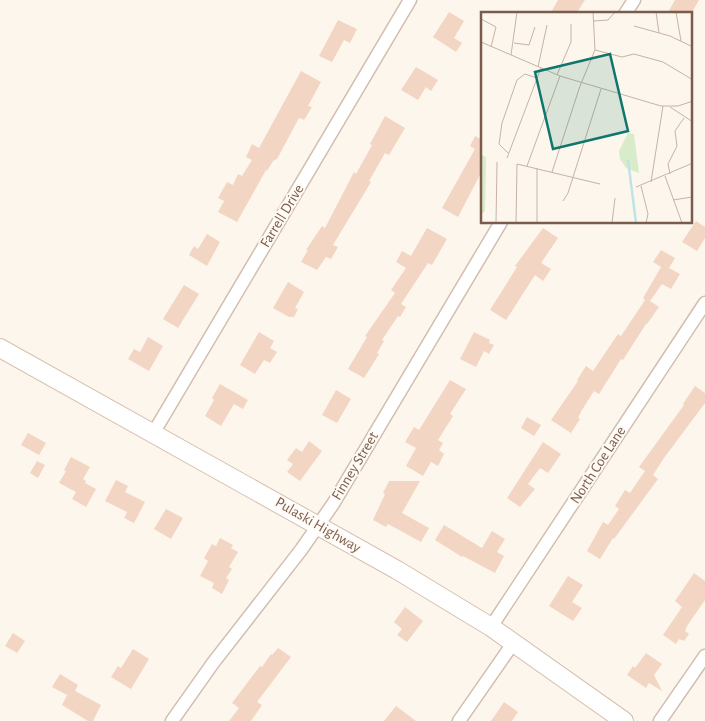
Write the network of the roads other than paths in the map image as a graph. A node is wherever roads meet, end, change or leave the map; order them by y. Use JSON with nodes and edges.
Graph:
{"nodes":[{"id":1,"x":410,"y":0,"type":"edge"},
{"id":2,"x":634,"y":0,"type":"edge"},
{"id":3,"x":627,"y":12,"type":"edge"},
{"id":4,"x":500,"y":224,"type":"edge"},
{"id":5,"x":705,"y":303,"type":"edge"},
{"id":6,"x":0,"y":348,"type":"edge"},
{"id":7,"x":154,"y":432,"type":"junction"},
{"id":8,"x":319,"y":525,"type":"junction"},
{"id":9,"x":491,"y":627,"type":"junction"},
{"id":10,"x":514,"y":642,"type":"junction"},
{"id":11,"x":704,"y":660,"type":"edge"},
{"id":12,"x":172,"y":721,"type":"edge"},
{"id":13,"x":459,"y":721,"type":"edge"},
{"id":14,"x":624,"y":721,"type":"edge"},
{"id":15,"x":660,"y":721,"type":"edge"}],
"edges":[{"from":1,"to":7,"type":"street","name":"Farrell Drive"},
{"from":2,"to":3,"type":"street"},
{"from":4,"to":8,"type":"street","name":"Finney Street"},
{"from":5,"to":9,"type":"street","name":"North Coe Lane"},
{"from":6,"to":7,"type":"main road","name":"Pulaski Highway"},
{"from":7,"to":8,"type":"main road","name":"Pulaski Highway"},
{"from":8,"to":9,"type":"main road","name":"Pulaski Highway"},
{"from":8,"to":12,"type":"street","name":"Finney Street"},
{"from":9,"to":10,"type":"main road","name":"Pulaski Highway"},
{"from":10,"to":13,"type":"street"},
{"from":10,"to":14,"type":"main road","name":"Pulaski Highway"},
{"from":11,"to":15,"type":"street"}]}
